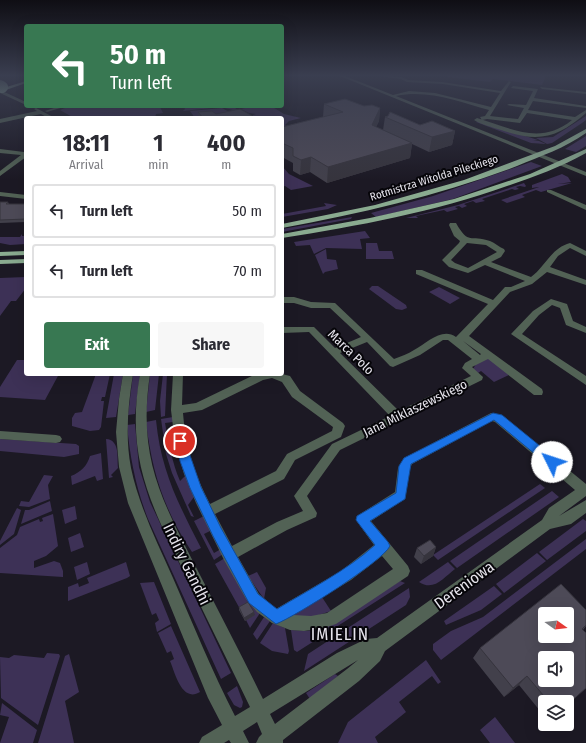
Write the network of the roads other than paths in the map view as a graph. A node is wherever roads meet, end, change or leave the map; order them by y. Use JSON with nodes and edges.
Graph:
{"nodes":[{"id":1,"x":47,"y":111,"type":"edge"},
{"id":2,"x":429,"y":111,"type":"edge"},
{"id":3,"x":436,"y":111,"type":"edge"},
{"id":4,"x":490,"y":111,"type":"edge"},
{"id":5,"x":525,"y":111,"type":"edge"},
{"id":6,"x":535,"y":111,"type":"edge"},
{"id":7,"x":586,"y":111,"type":"edge"},
{"id":8,"x":41,"y":112,"type":"joint"},
{"id":9,"x":487,"y":115,"type":"junction"},
{"id":10,"x":48,"y":116,"type":"edge"},
{"id":11,"x":56,"y":116,"type":"edge"},
{"id":12,"x":578,"y":119,"type":"junction"},
{"id":13,"x":477,"y":120,"type":"junction"},
{"id":14,"x":0,"y":121,"type":"edge"},
{"id":15,"x":468,"y":123,"type":"junction"},
{"id":16,"x":462,"y":124,"type":"junction"},
{"id":17,"x":586,"y":131,"type":"edge"},
{"id":18,"x":0,"y":151,"type":"edge"},
{"id":19,"x":586,"y":151,"type":"edge"},
{"id":20,"x":24,"y":154,"type":"edge"},
{"id":21,"x":543,"y":154,"type":"junction"},
{"id":22,"x":24,"y":156,"type":"edge"},
{"id":23,"x":567,"y":161,"type":"junction"},
{"id":24,"x":560,"y":163,"type":"junction"},
{"id":25,"x":586,"y":168,"type":"edge"},
{"id":26,"x":0,"y":174,"type":"edge"},
{"id":27,"x":586,"y":174,"type":"edge"},
{"id":28,"x":549,"y":191,"type":"dead end"},
{"id":29,"x":0,"y":194,"type":"edge"},
{"id":30,"x":24,"y":197,"type":"edge"},
{"id":31,"x":586,"y":208,"type":"edge"},
{"id":32,"x":284,"y":226,"type":"edge"},
{"id":33,"x":453,"y":226,"type":"dead end"},
{"id":34,"x":284,"y":236,"type":"edge"},
{"id":35,"x":464,"y":240,"type":"junction"},
{"id":36,"x":24,"y":253,"type":"edge"},
{"id":37,"x":0,"y":254,"type":"edge"},
{"id":38,"x":586,"y":254,"type":"edge"},
{"id":39,"x":24,"y":261,"type":"edge"},
{"id":40,"x":0,"y":262,"type":"edge"},
{"id":41,"x":483,"y":262,"type":"junction"},
{"id":42,"x":544,"y":268,"type":"junction"},
{"id":43,"x":419,"y":272,"type":"dead end"},
{"id":44,"x":531,"y":280,"type":"junction"},
{"id":45,"x":586,"y":283,"type":"edge"},
{"id":46,"x":284,"y":300,"type":"edge"},
{"id":47,"x":495,"y":304,"type":"junction"},
{"id":48,"x":284,"y":330,"type":"edge"},
{"id":49,"x":586,"y":330,"type":"edge"},
{"id":50,"x":368,"y":338,"type":"junction"},
{"id":51,"x":460,"y":339,"type":"junction"},
{"id":52,"x":334,"y":352,"type":"junction"},
{"id":53,"x":484,"y":357,"type":"junction"},
{"id":54,"x":128,"y":376,"type":"edge"},
{"id":55,"x":145,"y":376,"type":"edge"},
{"id":56,"x":178,"y":376,"type":"edge"},
{"id":57,"x":264,"y":376,"type":"edge"},
{"id":58,"x":278,"y":376,"type":"edge"},
{"id":59,"x":586,"y":381,"type":"edge"},
{"id":60,"x":538,"y":392,"type":"dead end"},
{"id":61,"x":176,"y":410,"type":"junction"},
{"id":62,"x":395,"y":414,"type":"dead end"},
{"id":63,"x":0,"y":436,"type":"edge"},
{"id":64,"x":56,"y":439,"type":"dead end"},
{"id":65,"x":585,"y":489,"type":"edge"},
{"id":66,"x":586,"y":506,"type":"edge"},
{"id":67,"x":207,"y":512,"type":"junction"},
{"id":68,"x":548,"y":524,"type":"junction"},
{"id":69,"x":383,"y":546,"type":"junction"},
{"id":70,"x":229,"y":555,"type":"junction"},
{"id":71,"x":276,"y":618,"type":"junction"},
{"id":72,"x":380,"y":646,"type":"junction"},
{"id":73,"x":260,"y":711,"type":"junction"},
{"id":74,"x":236,"y":735,"type":"edge"},
{"id":75,"x":271,"y":741,"type":"edge"},
{"id":76,"x":208,"y":743,"type":"edge"}],
"edges":[{"from":1,"to":11,"type":"street"},
{"from":2,"to":16,"type":"street"},
{"from":3,"to":15,"type":"street"},
{"from":4,"to":9,"type":"street"},
{"from":5,"to":9,"type":"street"},
{"from":6,"to":12,"type":"street"},
{"from":7,"to":12,"type":"street"},
{"from":8,"to":10,"type":"street"},
{"from":8,"to":14,"type":"street"},
{"from":9,"to":13,"type":"street"},
{"from":12,"to":13,"type":"street"},
{"from":13,"to":15,"type":"street"},
{"from":15,"to":16,"type":"street"},
{"from":15,"to":21,"type":"street"},
{"from":16,"to":21,"type":"street"},
{"from":17,"to":21,"type":"main road","name":"Rotmistrza Witolda Pileckiego"},
{"from":18,"to":20,"type":"street"},
{"from":19,"to":23,"type":"main road","name":"Rotmistrza Witolda Pileckiego"},
{"from":21,"to":23,"type":"street"},
{"from":21,"to":24,"type":"street"},
{"from":21,"to":32,"type":"main road","name":"Rotmistrza Witolda Pileckiego"},
{"from":22,"to":26,"type":"street"},
{"from":23,"to":24,"type":"main road","name":"Rotmistrza Witolda Pileckiego"},
{"from":23,"to":25,"type":"street"},
{"from":24,"to":27,"type":"street"},
{"from":24,"to":34,"type":"main road","name":"Rotmistrza Witolda Pileckiego"},
{"from":28,"to":31,"type":"street"},
{"from":29,"to":30,"type":"street"},
{"from":33,"to":35,"type":"street"},
{"from":35,"to":41,"type":"street"},
{"from":35,"to":41,"type":"street"},
{"from":36,"to":37,"type":"main road"},
{"from":38,"to":42,"type":"street"},
{"from":39,"to":40,"type":"main road"},
{"from":41,"to":44,"type":"street"},
{"from":42,"to":44,"type":"street"},
{"from":42,"to":45,"type":"street"},
{"from":43,"to":47,"type":"street"},
{"from":44,"to":47,"type":"street"},
{"from":46,"to":50,"type":"street"},
{"from":47,"to":51,"type":"street"},
{"from":48,"to":52,"type":"street","name":"Marca Polo"},
{"from":49,"to":59,"type":"street"},
{"from":50,"to":51,"type":"street"},
{"from":50,"to":52,"type":"street"},
{"from":51,"to":53,"type":"street"},
{"from":52,"to":62,"type":"street","name":"Marca Polo"},
{"from":53,"to":60,"type":"street"},
{"from":53,"to":70,"type":"street","name":"Jana Miklaszewskiego"},
{"from":54,"to":74,"type":"street","name":"Indiry Gandhi"},
{"from":55,"to":73,"type":"street","name":"Indiry Gandhi"},
{"from":56,"to":61,"type":"street"},
{"from":57,"to":61,"type":"street"},
{"from":58,"to":67,"type":"street"},
{"from":61,"to":67,"type":"street"},
{"from":63,"to":64,"type":"street"},
{"from":65,"to":68,"type":"street","name":"Dereniowa"},
{"from":65,"to":69,"type":"street"},
{"from":66,"to":68,"type":"street","name":"Dereniowa"},
{"from":67,"to":70,"type":"street"},
{"from":68,"to":72,"type":"street","name":"Dereniowa"},
{"from":69,"to":71,"type":"street"},
{"from":69,"to":71,"type":"street"},
{"from":70,"to":71,"type":"street"},
{"from":72,"to":73,"type":"street","name":"Dereniowa"},
{"from":72,"to":75,"type":"street","name":"Dereniowa"},
{"from":73,"to":74,"type":"street","name":"Dereniowa"},
{"from":73,"to":75,"type":"street","name":"Indiry Gandhi"},
{"from":74,"to":76,"type":"street","name":"Dereniowa"}]}
